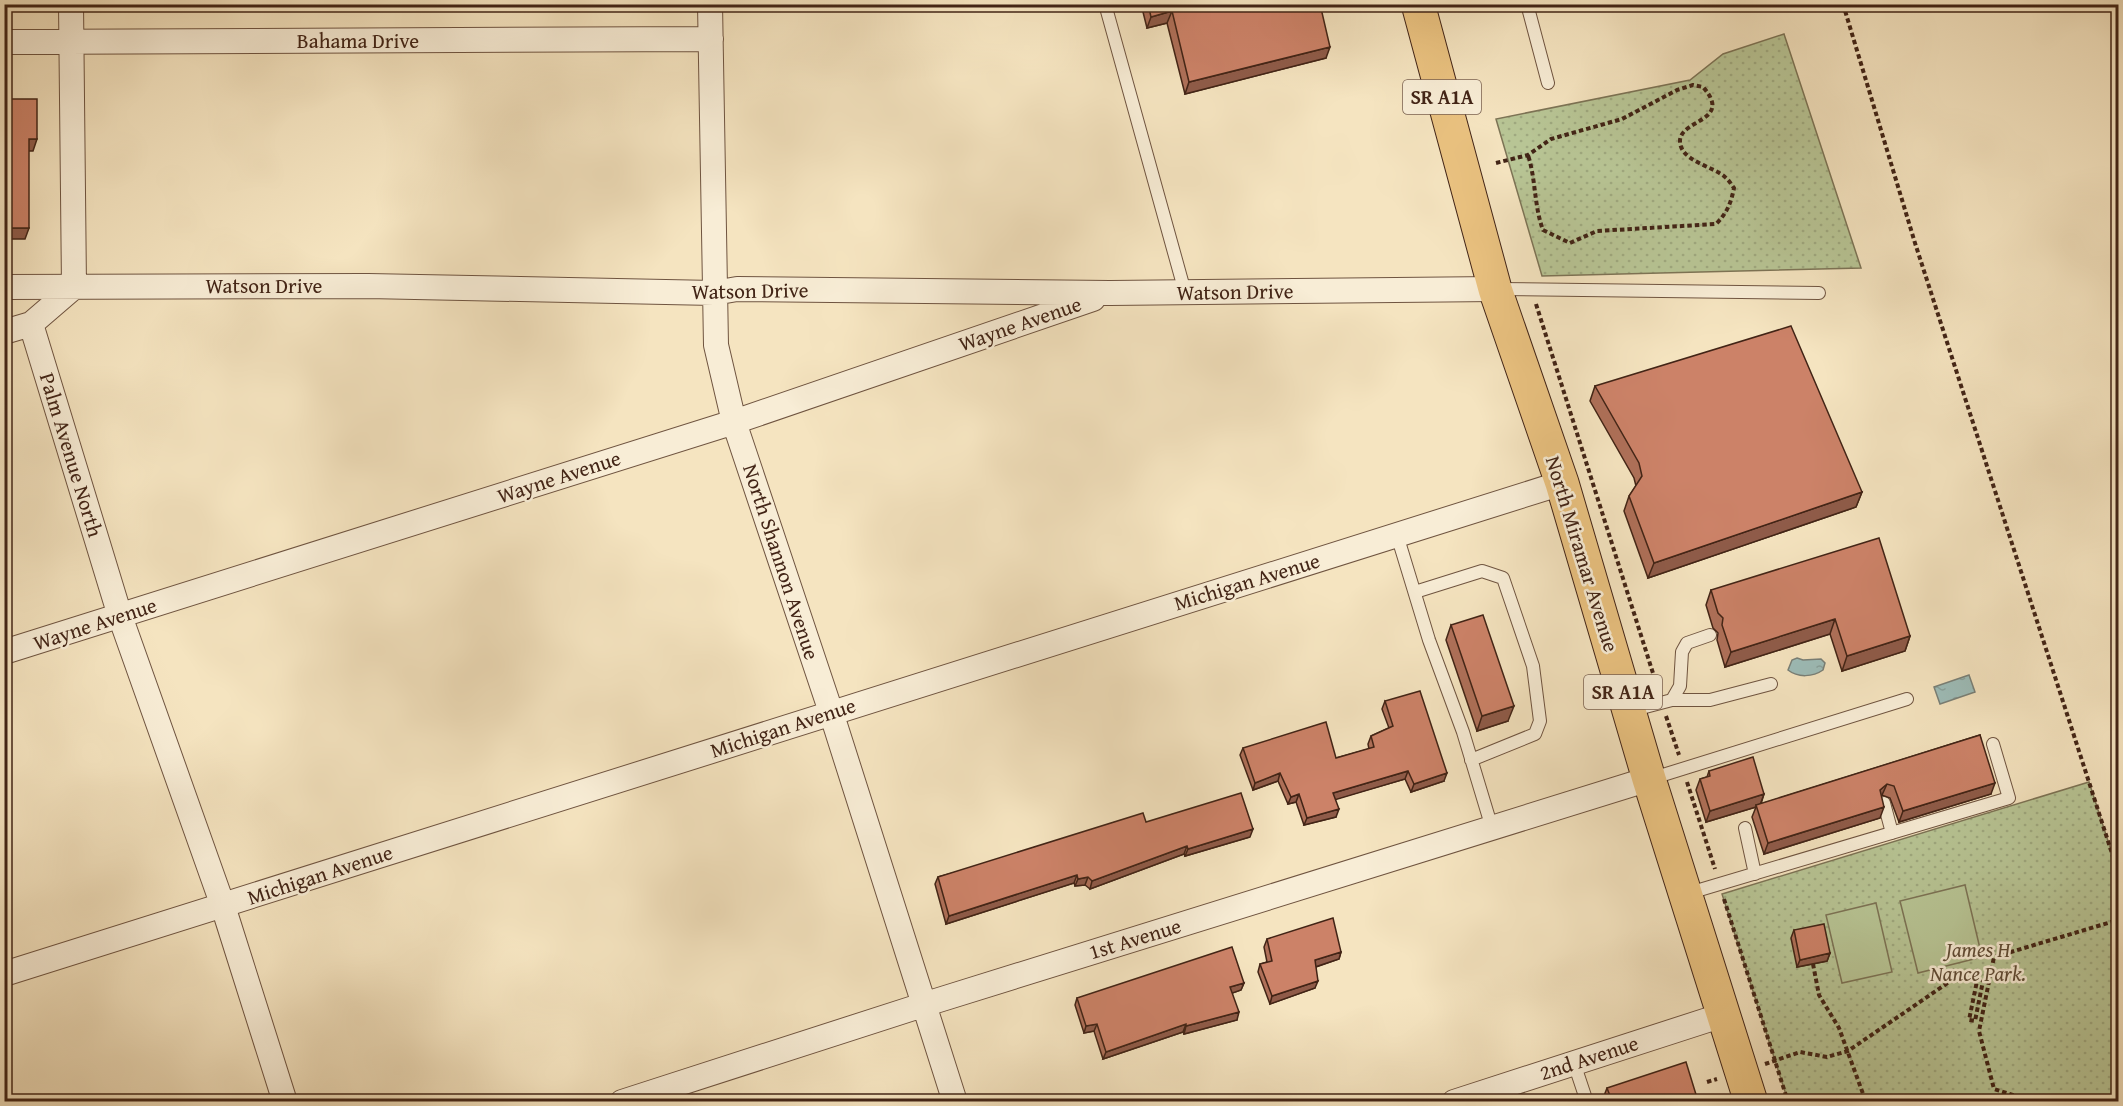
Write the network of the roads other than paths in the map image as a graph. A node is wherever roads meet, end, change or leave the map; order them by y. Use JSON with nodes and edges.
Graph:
{"nodes":[{"id":1,"x":71,"y":4,"type":"edge"},
{"id":2,"x":710,"y":4,"type":"edge"},
{"id":3,"x":1105,"y":4,"type":"edge"},
{"id":4,"x":1418,"y":4,"type":"edge"},
{"id":5,"x":1527,"y":4,"type":"edge"},
{"id":6,"x":711,"y":39,"type":"junction"},
{"id":7,"x":4,"y":42,"type":"edge"},
{"id":8,"x":71,"y":42,"type":"junction"},
{"id":9,"x":1548,"y":83,"type":"dead end"},
{"id":10,"x":4,"y":287,"type":"edge"},
{"id":11,"x":74,"y":287,"type":"junction"},
{"id":12,"x":1495,"y":289,"type":"junction"},
{"id":13,"x":1185,"y":292,"type":"junction"},
{"id":14,"x":714,"y":293,"type":"junction"},
{"id":15,"x":1110,"y":293,"type":"junction"},
{"id":16,"x":1819,"y":293,"type":"dead end"},
{"id":17,"x":31,"y":324,"type":"junction"},
{"id":18,"x":4,"y":332,"type":"edge"},
{"id":19,"x":734,"y":422,"type":"junction"},
{"id":20,"x":1562,"y":483,"type":"junction"},
{"id":21,"x":1397,"y":535,"type":"junction"},
{"id":22,"x":1415,"y":592,"type":"junction"},
{"id":23,"x":120,"y":616,"type":"junction"},
{"id":24,"x":1710,"y":635,"type":"dead end"},
{"id":25,"x":4,"y":652,"type":"edge"},
{"id":26,"x":1771,"y":684,"type":"dead end"},
{"id":27,"x":1907,"y":699,"type":"dead end"},
{"id":28,"x":1672,"y":700,"type":"junction"},
{"id":29,"x":1629,"y":711,"type":"junction"},
{"id":30,"x":831,"y":712,"type":"junction"},
{"id":31,"x":1993,"y":744,"type":"dead end"},
{"id":32,"x":1471,"y":760,"type":"junction"},
{"id":33,"x":1649,"y":779,"type":"junction"},
{"id":34,"x":1884,"y":802,"type":"edge"},
{"id":35,"x":1492,"y":828,"type":"junction"},
{"id":36,"x":1745,"y":828,"type":"dead end"},
{"id":37,"x":1892,"y":833,"type":"junction"},
{"id":38,"x":1755,"y":873,"type":"junction"},
{"id":39,"x":1685,"y":895,"type":"junction"},
{"id":40,"x":222,"y":906,"type":"junction"},
{"id":41,"x":4,"y":974,"type":"edge"},
{"id":42,"x":926,"y":1004,"type":"junction"},
{"id":43,"x":1723,"y":1015,"type":"junction"},
{"id":44,"x":1574,"y":1063,"type":"junction"},
{"id":45,"x":1746,"y":1086,"type":"edge"},
{"id":46,"x":285,"y":1101,"type":"edge"},
{"id":47,"x":622,"y":1101,"type":"edge"},
{"id":48,"x":955,"y":1101,"type":"edge"},
{"id":49,"x":1454,"y":1101,"type":"edge"},
{"id":50,"x":1587,"y":1101,"type":"edge"}],
"edges":[{"from":1,"to":8,"type":"street"},
{"from":2,"to":6,"type":"street","name":"North Shannon Avenue"},
{"from":3,"to":13,"type":"lane"},
{"from":4,"to":12,"type":"main road","name":"North Miramar Avenue","number":"SR A1A"},
{"from":5,"to":9,"type":"lane"},
{"from":6,"to":8,"type":"street","name":"Bahama Drive"},
{"from":6,"to":14,"type":"street","name":"North Shannon Avenue"},
{"from":7,"to":8,"type":"street","name":"Bahama Drive"},
{"from":8,"to":11,"type":"street"},
{"from":10,"to":11,"type":"street","name":"Watson Drive"},
{"from":11,"to":14,"type":"street","name":"Watson Drive"},
{"from":11,"to":17,"type":"street"},
{"from":12,"to":13,"type":"street","name":"Watson Drive"},
{"from":12,"to":16,"type":"lane"},
{"from":12,"to":20,"type":"main road","name":"North Miramar Avenue","number":"SR A1A"},
{"from":13,"to":15,"type":"street","name":"Watson Drive"},
{"from":14,"to":15,"type":"street","name":"Watson Drive"},
{"from":14,"to":19,"type":"street","name":"North Shannon Avenue"},
{"from":15,"to":19,"type":"street","name":"Wayne Avenue"},
{"from":17,"to":18,"type":"street"},
{"from":17,"to":23,"type":"street","name":"Palm Avenue North"},
{"from":19,"to":23,"type":"street","name":"Wayne Avenue"},
{"from":19,"to":30,"type":"street","name":"North Shannon Avenue"},
{"from":20,"to":21,"type":"street","name":"Michigan Avenue"},
{"from":20,"to":29,"type":"main road","name":"North Miramar Avenue","number":"SR A1A"},
{"from":21,"to":22,"type":"lane"},
{"from":21,"to":30,"type":"street","name":"Michigan Avenue"},
{"from":22,"to":32,"type":"lane"},
{"from":22,"to":32,"type":"lane"},
{"from":23,"to":25,"type":"street","name":"Wayne Avenue"},
{"from":23,"to":40,"type":"street","name":"Palm Avenue North"},
{"from":24,"to":28,"type":"lane"},
{"from":26,"to":28,"type":"lane"},
{"from":27,"to":33,"type":"lane"},
{"from":28,"to":29,"type":"lane"},
{"from":29,"to":33,"type":"main road","name":"North Miramar Avenue","number":"SR A1A"},
{"from":30,"to":40,"type":"street","name":"Michigan Avenue"},
{"from":30,"to":42,"type":"street","name":"North Shannon Avenue"},
{"from":31,"to":37,"type":"lane"},
{"from":32,"to":35,"type":"lane"},
{"from":33,"to":35,"type":"street","name":"1st Avenue"},
{"from":33,"to":39,"type":"main road","name":"North Miramar Avenue","number":"SR A1A"},
{"from":34,"to":37,"type":"lane"},
{"from":35,"to":42,"type":"street","name":"1st Avenue"},
{"from":36,"to":38,"type":"lane"},
{"from":37,"to":38,"type":"lane"},
{"from":38,"to":39,"type":"lane"},
{"from":39,"to":43,"type":"main road","name":"North Miramar Avenue","number":"SR A1A"},
{"from":40,"to":41,"type":"street","name":"Michigan Avenue"},
{"from":40,"to":46,"type":"street","name":"Palm Avenue North"},
{"from":42,"to":47,"type":"street","name":"1st Avenue"},
{"from":42,"to":48,"type":"street","name":"North Shannon Avenue"},
{"from":43,"to":44,"type":"street","name":"2nd Avenue"},
{"from":43,"to":45,"type":"main road","name":"North Miramar Avenue","number":"SR A1A"},
{"from":44,"to":49,"type":"street","name":"2nd Avenue"},
{"from":44,"to":50,"type":"lane"}]}
